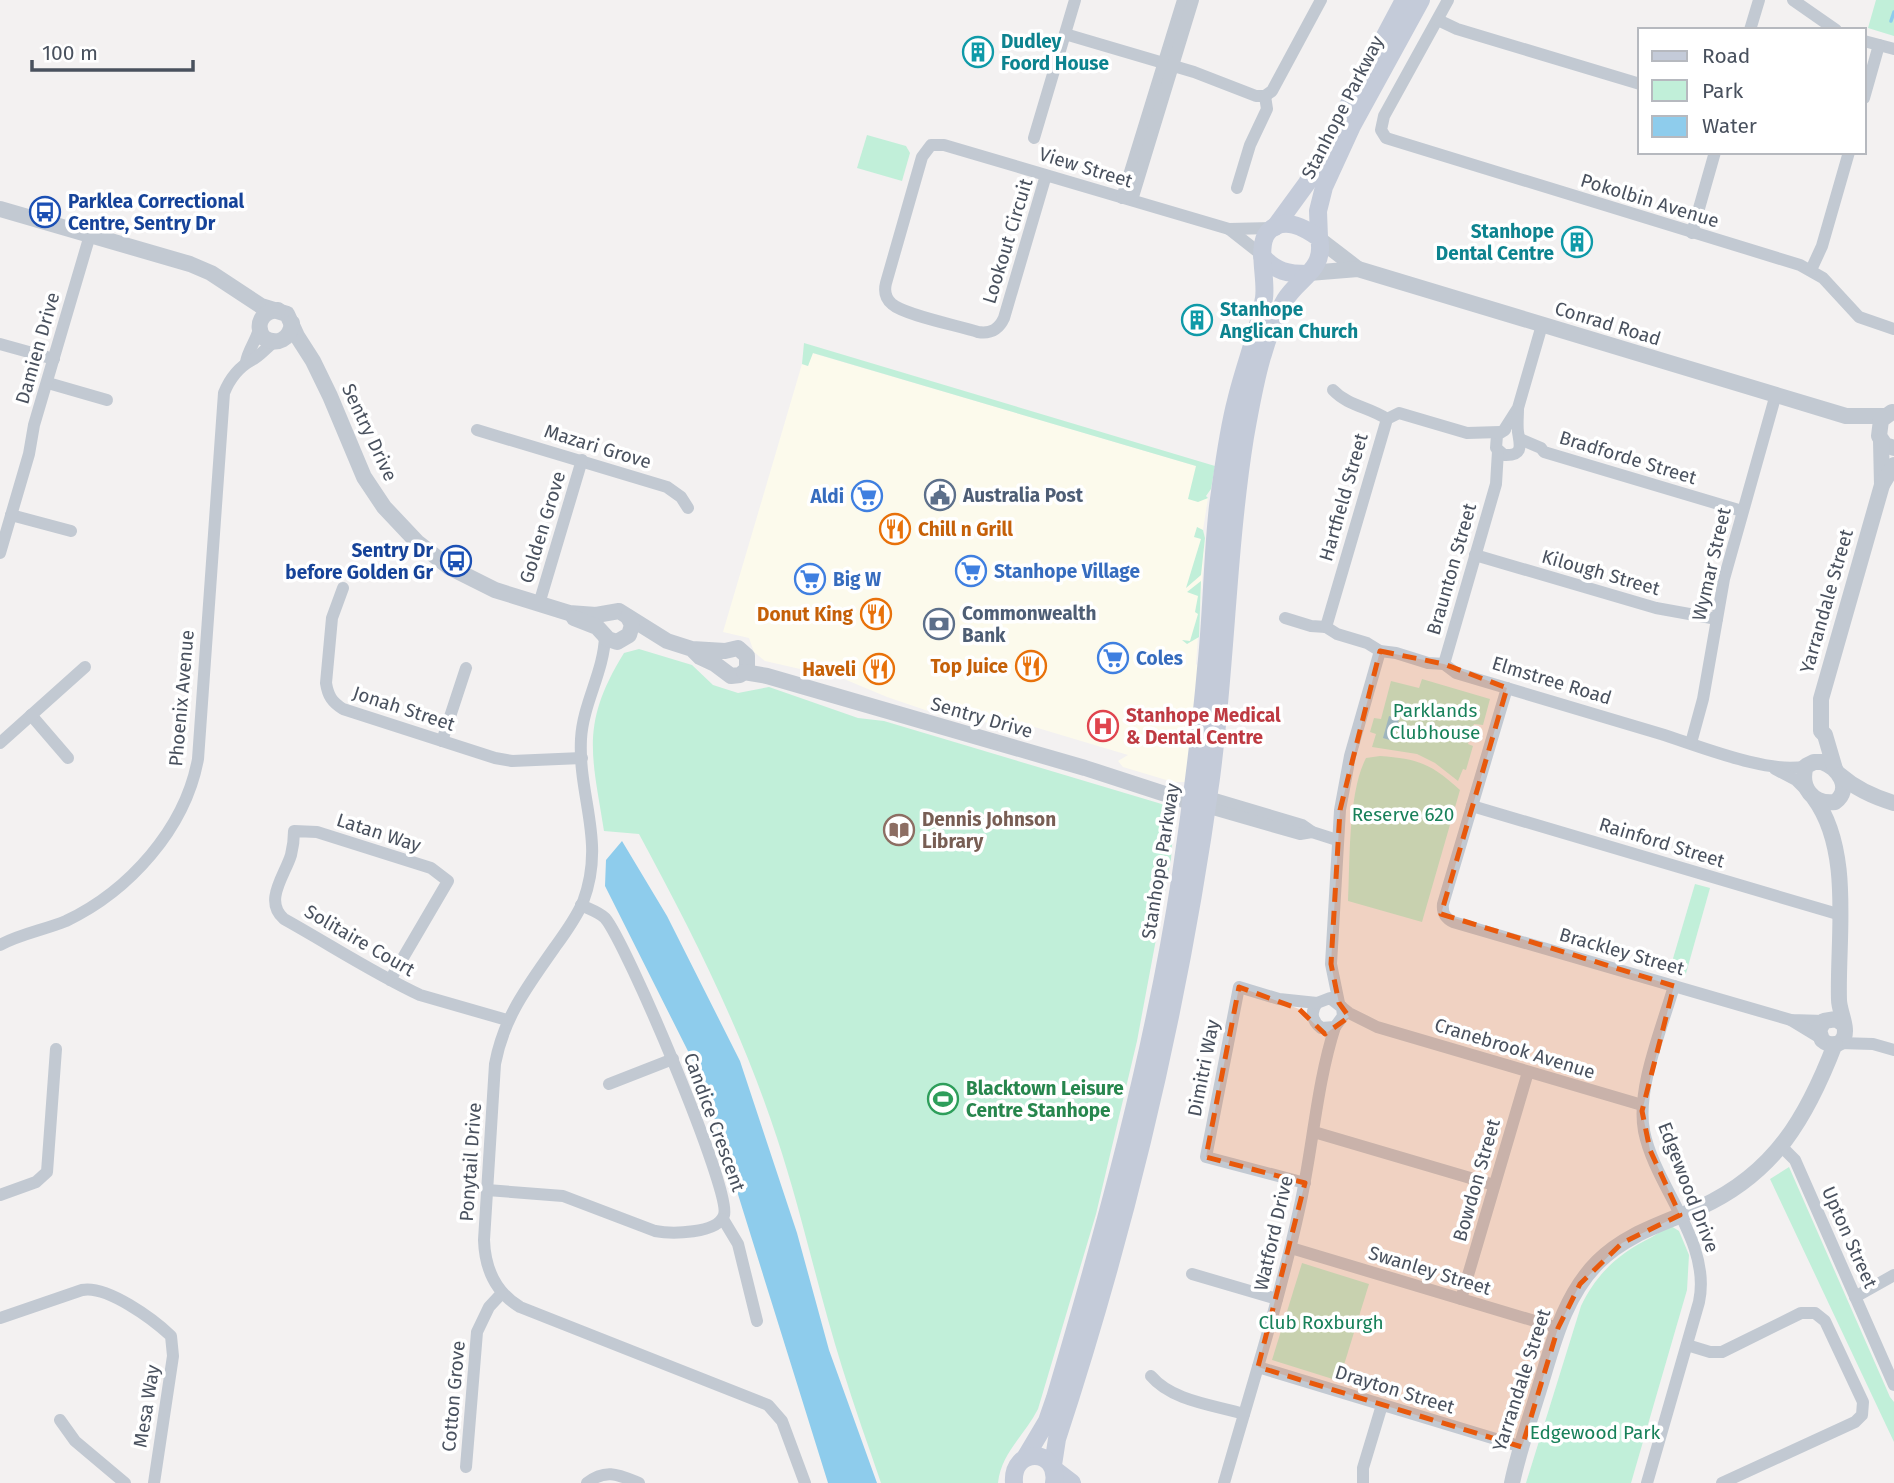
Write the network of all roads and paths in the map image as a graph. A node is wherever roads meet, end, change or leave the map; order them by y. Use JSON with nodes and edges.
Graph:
{"nodes":[{"id":1,"x":1075,"y":0,"type":"edge"},
{"id":2,"x":1183,"y":0,"type":"edge"},
{"id":3,"x":1193,"y":0,"type":"edge"},
{"id":4,"x":1321,"y":0,"type":"edge"},
{"id":5,"x":1404,"y":0,"type":"edge"},
{"id":6,"x":1421,"y":0,"type":"edge"},
{"id":7,"x":1448,"y":0,"type":"edge"},
{"id":8,"x":1759,"y":0,"type":"edge"},
{"id":9,"x":1802,"y":2,"type":"edge"},
{"id":10,"x":1438,"y":20,"type":"junction"},
{"id":11,"x":1751,"y":28,"type":"edge"},
{"id":12,"x":1834,"y":28,"type":"edge"},
{"id":13,"x":1065,"y":34,"type":"junction"},
{"id":14,"x":1866,"y":42,"type":"edge"},
{"id":15,"x":1879,"y":45,"type":"junction"},
{"id":16,"x":1894,"y":49,"type":"edge"},
{"id":17,"x":1168,"y":64,"type":"junction"},
{"id":18,"x":1638,"y":83,"type":"edge"},
{"id":19,"x":1866,"y":91,"type":"edge"},
{"id":20,"x":1265,"y":96,"type":"junction"},
{"id":21,"x":1034,"y":138,"type":"dead end"},
{"id":22,"x":931,"y":145,"type":"joint"},
{"id":23,"x":1714,"y":154,"type":"edge"},
{"id":24,"x":1848,"y":154,"type":"edge"},
{"id":25,"x":1046,"y":175,"type":"junction"},
{"id":26,"x":1237,"y":188,"type":"dead end"},
{"id":27,"x":1127,"y":199,"type":"junction"},
{"id":28,"x":0,"y":209,"type":"edge"},
{"id":29,"x":1273,"y":227,"type":"junction"},
{"id":30,"x":1229,"y":229,"type":"junction"},
{"id":31,"x":1692,"y":233,"type":"junction"},
{"id":32,"x":90,"y":235,"type":"junction"},
{"id":33,"x":1319,"y":239,"type":"junction"},
{"id":34,"x":1262,"y":256,"type":"junction"},
{"id":35,"x":1358,"y":269,"type":"junction"},
{"id":36,"x":1811,"y":270,"type":"junction"},
{"id":37,"x":1309,"y":273,"type":"junction"},
{"id":38,"x":230,"y":286,"type":"junction"},
{"id":39,"x":278,"y":310,"type":"junction"},
{"id":40,"x":292,"y":323,"type":"junction"},
{"id":41,"x":1542,"y":325,"type":"junction"},
{"id":42,"x":259,"y":327,"type":"junction"},
{"id":43,"x":1894,"y":329,"type":"edge"},
{"id":44,"x":277,"y":342,"type":"junction"},
{"id":45,"x":0,"y":344,"type":"edge"},
{"id":46,"x":54,"y":359,"type":"junction"},
{"id":47,"x":246,"y":362,"type":"junction"},
{"id":48,"x":314,"y":368,"type":"junction"},
{"id":49,"x":48,"y":383,"type":"junction"},
{"id":50,"x":1333,"y":390,"type":"dead end"},
{"id":51,"x":1776,"y":394,"type":"junction"},
{"id":52,"x":107,"y":400,"type":"dead end"},
{"id":53,"x":1518,"y":408,"type":"junction"},
{"id":54,"x":1891,"y":411,"type":"edge"},
{"id":55,"x":1846,"y":416,"type":"junction"},
{"id":56,"x":1387,"y":419,"type":"junction"},
{"id":57,"x":1502,"y":431,"type":"junction"},
{"id":58,"x":1467,"y":433,"type":"junction"},
{"id":59,"x":484,"y":435,"type":"dead end"},
{"id":60,"x":1519,"y":437,"type":"junction"},
{"id":61,"x":1885,"y":442,"type":"edge"},
{"id":62,"x":1497,"y":449,"type":"junction"},
{"id":63,"x":1544,"y":452,"type":"junction"},
{"id":64,"x":1515,"y":454,"type":"junction"},
{"id":65,"x":582,"y":460,"type":"junction"},
{"id":66,"x":1894,"y":466,"type":"edge"},
{"id":67,"x":1496,"y":484,"type":"junction"},
{"id":68,"x":1882,"y":485,"type":"junction"},
{"id":69,"x":688,"y":508,"type":"dead end"},
{"id":70,"x":1742,"y":511,"type":"junction"},
{"id":71,"x":11,"y":515,"type":"junction"},
{"id":72,"x":71,"y":531,"type":"dead end"},
{"id":73,"x":0,"y":553,"type":"edge"},
{"id":74,"x":1475,"y":555,"type":"junction"},
{"id":75,"x":343,"y":588,"type":"dead end"},
{"id":76,"x":539,"y":604,"type":"junction"},
{"id":77,"x":569,"y":613,"type":"junction"},
{"id":78,"x":609,"y":613,"type":"junction"},
{"id":79,"x":628,"y":617,"type":"junction"},
{"id":80,"x":1285,"y":618,"type":"dead end"},
{"id":81,"x":1717,"y":619,"type":"junction"},
{"id":82,"x":1326,"y":626,"type":"junction"},
{"id":83,"x":603,"y":634,"type":"junction"},
{"id":84,"x":624,"y":640,"type":"junction"},
{"id":85,"x":667,"y":641,"type":"junction"},
{"id":86,"x":692,"y":649,"type":"junction"},
{"id":87,"x":725,"y":651,"type":"junction"},
{"id":88,"x":1380,"y":652,"type":"junction"},
{"id":89,"x":1444,"y":664,"type":"junction"},
{"id":90,"x":746,"y":666,"type":"junction"},
{"id":91,"x":85,"y":667,"type":"dead end"},
{"id":92,"x":466,"y":668,"type":"dead end"},
{"id":93,"x":721,"y":668,"type":"junction"},
{"id":94,"x":595,"y":681,"type":"junction"},
{"id":95,"x":1507,"y":688,"type":"junction"},
{"id":96,"x":31,"y":715,"type":"junction"},
{"id":97,"x":1821,"y":731,"type":"junction"},
{"id":98,"x":442,"y":741,"type":"junction"},
{"id":99,"x":0,"y":743,"type":"edge"},
{"id":100,"x":1691,"y":743,"type":"junction"},
{"id":101,"x":68,"y":758,"type":"dead end"},
{"id":102,"x":582,"y":758,"type":"junction"},
{"id":103,"x":1808,"y":764,"type":"junction"},
{"id":104,"x":1772,"y":767,"type":"junction"},
{"id":105,"x":1838,"y":772,"type":"junction"},
{"id":106,"x":1811,"y":795,"type":"junction"},
{"id":107,"x":1872,"y":797,"type":"junction"},
{"id":108,"x":1840,"y":799,"type":"junction"},
{"id":109,"x":1199,"y":800,"type":"junction"},
{"id":110,"x":1894,"y":803,"type":"edge"},
{"id":111,"x":1472,"y":806,"type":"junction"},
{"id":112,"x":294,"y":831,"type":"joint"},
{"id":113,"x":1833,"y":836,"type":"junction"},
{"id":114,"x":1337,"y":840,"type":"junction"},
{"id":115,"x":581,"y":905,"type":"junction"},
{"id":116,"x":1841,"y":915,"type":"junction"},
{"id":117,"x":0,"y":945,"type":"edge"},
{"id":118,"x":1331,"y":964,"type":"junction"},
{"id":119,"x":390,"y":980,"type":"junction"},
{"id":120,"x":1674,"y":986,"type":"junction"},
{"id":121,"x":1279,"y":999,"type":"junction"},
{"id":122,"x":1319,"y":1001,"type":"junction"},
{"id":123,"x":1340,"y":1005,"type":"junction"},
{"id":124,"x":507,"y":1020,"type":"junction"},
{"id":125,"x":1316,"y":1023,"type":"junction"},
{"id":126,"x":1336,"y":1026,"type":"junction"},
{"id":127,"x":1377,"y":1027,"type":"junction"},
{"id":128,"x":1832,"y":1032,"type":"junction"},
{"id":129,"x":56,"y":1049,"type":"dead end"},
{"id":130,"x":1894,"y":1050,"type":"edge"},
{"id":131,"x":673,"y":1059,"type":"junction"},
{"id":132,"x":1323,"y":1070,"type":"junction"},
{"id":133,"x":1528,"y":1072,"type":"junction"},
{"id":134,"x":609,"y":1084,"type":"dead end"},
{"id":135,"x":1642,"y":1105,"type":"junction"},
{"id":136,"x":1314,"y":1132,"type":"junction"},
{"id":137,"x":1782,"y":1147,"type":"junction"},
{"id":138,"x":1305,"y":1183,"type":"junction"},
{"id":139,"x":1494,"y":1185,"type":"junction"},
{"id":140,"x":487,"y":1190,"type":"junction"},
{"id":141,"x":0,"y":1195,"type":"edge"},
{"id":142,"x":1680,"y":1216,"type":"junction"},
{"id":143,"x":723,"y":1219,"type":"junction"},
{"id":144,"x":1290,"y":1248,"type":"junction"},
{"id":145,"x":1192,"y":1274,"type":"dead end"},
{"id":146,"x":1894,"y":1275,"type":"edge"},
{"id":147,"x":502,"y":1293,"type":"junction"},
{"id":148,"x":1855,"y":1297,"type":"junction"},
{"id":149,"x":1278,"y":1299,"type":"junction"},
{"id":150,"x":1461,"y":1299,"type":"junction"},
{"id":151,"x":0,"y":1318,"type":"edge"},
{"id":152,"x":757,"y":1321,"type":"dead end"},
{"id":153,"x":1558,"y":1328,"type":"junction"},
{"id":154,"x":1687,"y":1345,"type":"junction"},
{"id":155,"x":1258,"y":1367,"type":"junction"},
{"id":156,"x":1151,"y":1376,"type":"dead end"},
{"id":157,"x":1894,"y":1385,"type":"edge"},
{"id":158,"x":1382,"y":1405,"type":"junction"},
{"id":159,"x":1244,"y":1414,"type":"junction"},
{"id":160,"x":61,"y":1420,"type":"dead end"},
{"id":161,"x":1522,"y":1447,"type":"junction"},
{"id":162,"x":1025,"y":1458,"type":"junction"},
{"id":163,"x":466,"y":1467,"type":"dead end"},
{"id":164,"x":1054,"y":1473,"type":"edge"},
{"id":165,"x":125,"y":1483,"type":"edge"},
{"id":166,"x":154,"y":1483,"type":"edge"},
{"id":167,"x":587,"y":1483,"type":"edge"},
{"id":168,"x":639,"y":1483,"type":"edge"},
{"id":169,"x":804,"y":1483,"type":"edge"},
{"id":170,"x":1014,"y":1483,"type":"edge"},
{"id":171,"x":1072,"y":1483,"type":"edge"},
{"id":172,"x":1224,"y":1483,"type":"edge"},
{"id":173,"x":1363,"y":1483,"type":"edge"},
{"id":174,"x":1512,"y":1483,"type":"edge"},
{"id":175,"x":1647,"y":1483,"type":"edge"},
{"id":176,"x":1722,"y":1483,"type":"edge"}],
"edges":[{"from":1,"to":13,"type":"street"},
{"from":2,"to":17,"type":"street"},
{"from":3,"to":17,"type":"street"},
{"from":4,"to":20,"type":"street"},
{"from":5,"to":29,"type":"main road","name":"Stanhope Parkway"},
{"from":6,"to":33,"type":"main road","name":"Stanhope Parkway"},
{"from":7,"to":10,"type":"street"},
{"from":8,"to":11,"type":"street"},
{"from":9,"to":12,"type":"street"},
{"from":10,"to":18,"type":"street"},
{"from":10,"to":31,"type":"street","name":"Pokolbin Avenue"},
{"from":13,"to":17,"type":"street"},
{"from":13,"to":21,"type":"street"},
{"from":14,"to":15,"type":"street"},
{"from":15,"to":16,"type":"street"},
{"from":15,"to":19,"type":"street"},
{"from":17,"to":20,"type":"street"},
{"from":17,"to":27,"type":"street"},
{"from":20,"to":26,"type":"street"},
{"from":22,"to":25,"type":"street","name":"View Street"},
{"from":22,"to":25,"type":"street","name":"Lookout Circuit"},
{"from":23,"to":31,"type":"street"},
{"from":24,"to":36,"type":"street"},
{"from":25,"to":27,"type":"street","name":"View Street"},
{"from":27,"to":30,"type":"street","name":"View Street"},
{"from":28,"to":32,"type":"street"},
{"from":29,"to":30,"type":"street","name":"View Street"},
{"from":29,"to":33,"type":"main road"},
{"from":29,"to":34,"type":"main road"},
{"from":30,"to":34,"type":"street","name":"View Street"},
{"from":31,"to":36,"type":"street","name":"Pokolbin Avenue"},
{"from":32,"to":38,"type":"street"},
{"from":32,"to":46,"type":"street","name":"Damien Drive"},
{"from":33,"to":35,"type":"street","name":"Conrad Road"},
{"from":33,"to":37,"type":"main road"},
{"from":34,"to":37,"type":"main road"},
{"from":34,"to":109,"type":"main road","name":"Stanhope Parkway"},
{"from":35,"to":37,"type":"street","name":"Conrad Road"},
{"from":35,"to":41,"type":"street","name":"Conrad Road"},
{"from":36,"to":43,"type":"street","name":"Pokolbin Avenue"},
{"from":37,"to":109,"type":"main road","name":"Stanhope Parkway"},
{"from":38,"to":39,"type":"street"},
{"from":38,"to":42,"type":"street"},
{"from":39,"to":40,"type":"street"},
{"from":39,"to":42,"type":"street"},
{"from":40,"to":44,"type":"street"},
{"from":40,"to":48,"type":"street","name":"Sentry Drive"},
{"from":41,"to":51,"type":"street","name":"Conrad Road"},
{"from":41,"to":53,"type":"street"},
{"from":42,"to":44,"type":"street"},
{"from":42,"to":47,"type":"street","name":"Phoenix Avenue"},
{"from":44,"to":47,"type":"street","name":"Phoenix Avenue"},
{"from":44,"to":48,"type":"street","name":"Sentry Drive"},
{"from":45,"to":46,"type":"street"},
{"from":46,"to":49,"type":"street","name":"Damien Drive"},
{"from":47,"to":117,"type":"street","name":"Phoenix Avenue"},
{"from":48,"to":76,"type":"street","name":"Sentry Drive"},
{"from":49,"to":52,"type":"street"},
{"from":49,"to":71,"type":"street","name":"Damien Drive"},
{"from":50,"to":56,"type":"street"},
{"from":51,"to":55,"type":"street","name":"Conrad Road"},
{"from":51,"to":70,"type":"street","name":"Wymar Street"},
{"from":53,"to":57,"type":"street"},
{"from":53,"to":60,"type":"street"},
{"from":54,"to":55,"type":"street","name":"Conrad Road"},
{"from":54,"to":61,"type":"street","name":"Yarrandale Street"},
{"from":55,"to":61,"type":"street","name":"Conrad Road"},
{"from":56,"to":58,"type":"street","name":"Hartfield Street"},
{"from":56,"to":82,"type":"street","name":"Hartfield Street"},
{"from":57,"to":58,"type":"street","name":"Hartfield Street"},
{"from":57,"to":60,"type":"street"},
{"from":57,"to":62,"type":"street"},
{"from":58,"to":62,"type":"street","name":"Hartfield Street"},
{"from":59,"to":65,"type":"street","name":"Mazari Grove"},
{"from":60,"to":63,"type":"street","name":"Bradforde Street"},
{"from":60,"to":64,"type":"street"},
{"from":61,"to":68,"type":"street","name":"Yarrandale Street"},
{"from":62,"to":64,"type":"street"},
{"from":62,"to":67,"type":"street","name":"Braunton Street"},
{"from":63,"to":64,"type":"street","name":"Bradforde Street"},
{"from":63,"to":70,"type":"street","name":"Bradforde Street"},
{"from":64,"to":67,"type":"street","name":"Braunton Street"},
{"from":65,"to":69,"type":"street","name":"Mazari Grove"},
{"from":65,"to":76,"type":"street","name":"Golden Grove"},
{"from":66,"to":68,"type":"street","name":"Yarrandale Street"},
{"from":67,"to":74,"type":"street","name":"Braunton Street"},
{"from":68,"to":97,"type":"street","name":"Yarrandale Street"},
{"from":70,"to":81,"type":"street","name":"Wymar Street"},
{"from":71,"to":72,"type":"street"},
{"from":71,"to":73,"type":"street","name":"Damien Drive"},
{"from":74,"to":81,"type":"street","name":"Kilough Street"},
{"from":74,"to":89,"type":"street","name":"Braunton Street"},
{"from":75,"to":98,"type":"street","name":"Jonah Street"},
{"from":76,"to":77,"type":"street","name":"Sentry Drive"},
{"from":77,"to":78,"type":"street","name":"Sentry Drive"},
{"from":77,"to":83,"type":"street","name":"Sentry Drive"},
{"from":78,"to":79,"type":"street"},
{"from":78,"to":83,"type":"street"},
{"from":79,"to":84,"type":"street"},
{"from":79,"to":85,"type":"street"},
{"from":80,"to":82,"type":"street","name":"Elmstree Road"},
{"from":81,"to":100,"type":"street","name":"Wymar Street"},
{"from":82,"to":88,"type":"street","name":"Elmstree Road"},
{"from":83,"to":84,"type":"street"},
{"from":83,"to":94,"type":"street","name":"Ponytail Drive"},
{"from":84,"to":85,"type":"street"},
{"from":84,"to":94,"type":"street","name":"Ponytail Drive"},
{"from":85,"to":86,"type":"street"},
{"from":86,"to":87,"type":"street"},
{"from":86,"to":93,"type":"street"},
{"from":87,"to":90,"type":"street"},
{"from":87,"to":93,"type":"street"},
{"from":88,"to":89,"type":"street","name":"Elmstree Road"},
{"from":88,"to":114,"type":"street"},
{"from":89,"to":95,"type":"street","name":"Elmstree Road"},
{"from":90,"to":93,"type":"street"},
{"from":90,"to":109,"type":"street","name":"Sentry Drive"},
{"from":91,"to":96,"type":"street"},
{"from":92,"to":98,"type":"street"},
{"from":94,"to":102,"type":"street","name":"Ponytail Drive"},
{"from":95,"to":100,"type":"street","name":"Elmstree Road"},
{"from":95,"to":111,"type":"street"},
{"from":96,"to":99,"type":"street"},
{"from":96,"to":101,"type":"street"},
{"from":97,"to":103,"type":"street","name":"Yarrandale Street"},
{"from":97,"to":105,"type":"street","name":"Yarrandale Street"},
{"from":98,"to":102,"type":"street","name":"Jonah Street"},
{"from":100,"to":104,"type":"street","name":"Elmstree Road"},
{"from":102,"to":115,"type":"street","name":"Ponytail Drive"},
{"from":103,"to":104,"type":"street","name":"Elmstree Road"},
{"from":103,"to":105,"type":"street"},
{"from":103,"to":106,"type":"street"},
{"from":104,"to":106,"type":"street","name":"Elmstree Road"},
{"from":105,"to":107,"type":"street"},
{"from":105,"to":108,"type":"street"},
{"from":106,"to":108,"type":"street"},
{"from":106,"to":113,"type":"street","name":"Yarrandale Street"},
{"from":107,"to":108,"type":"street"},
{"from":107,"to":110,"type":"street"},
{"from":108,"to":113,"type":"street","name":"Yarrandale Street"},
{"from":109,"to":114,"type":"street"},
{"from":109,"to":162,"type":"main road","name":"Stanhope Parkway"},
{"from":109,"to":164,"type":"main road","name":"Stanhope Parkway"},
{"from":111,"to":116,"type":"street","name":"Rainford Street"},
{"from":111,"to":120,"type":"street","name":"Brackley Street"},
{"from":112,"to":119,"type":"street","name":"Solitaire Court"},
{"from":112,"to":119,"type":"street","name":"Latan Way"},
{"from":113,"to":116,"type":"street","name":"Yarrandale Street"},
{"from":114,"to":118,"type":"street"},
{"from":115,"to":124,"type":"street","name":"Ponytail Drive"},
{"from":115,"to":131,"type":"street","name":"Candice Crescent"},
{"from":116,"to":128,"type":"street","name":"Yarrandale Street"},
{"from":118,"to":122,"type":"street"},
{"from":118,"to":123,"type":"street"},
{"from":119,"to":124,"type":"street","name":"Solitaire Court"},
{"from":120,"to":128,"type":"street","name":"Brackley Street"},
{"from":120,"to":135,"type":"street","name":"Edgewood Drive"},
{"from":121,"to":122,"type":"street"},
{"from":121,"to":125,"type":"street"},
{"from":121,"to":138,"type":"street","name":"Dimitri Way"},
{"from":122,"to":123,"type":"street"},
{"from":122,"to":125,"type":"street"},
{"from":123,"to":126,"type":"street"},
{"from":123,"to":127,"type":"street","name":"Cranebrook Avenue"},
{"from":124,"to":140,"type":"street","name":"Ponytail Drive"},
{"from":125,"to":126,"type":"street"},
{"from":125,"to":132,"type":"street","name":"Watford Drive"},
{"from":126,"to":127,"type":"street","name":"Cranebrook Avenue"},
{"from":126,"to":132,"type":"street","name":"Watford Drive"},
{"from":127,"to":133,"type":"street","name":"Cranebrook Avenue"},
{"from":128,"to":130,"type":"street"},
{"from":128,"to":137,"type":"street","name":"Yarrandale Street"},
{"from":129,"to":141,"type":"street"},
{"from":131,"to":134,"type":"street"},
{"from":131,"to":143,"type":"street","name":"Candice Crescent"},
{"from":132,"to":136,"type":"street","name":"Watford Drive"},
{"from":133,"to":135,"type":"street","name":"Cranebrook Avenue"},
{"from":133,"to":139,"type":"street","name":"Bowdon Street"},
{"from":135,"to":142,"type":"street","name":"Edgewood Drive"},
{"from":136,"to":138,"type":"street","name":"Watford Drive"},
{"from":136,"to":139,"type":"street"},
{"from":137,"to":142,"type":"street","name":"Yarrandale Street"},
{"from":137,"to":148,"type":"street","name":"Upton Street"},
{"from":138,"to":144,"type":"street","name":"Watford Drive"},
{"from":139,"to":150,"type":"street","name":"Bowdon Street"},
{"from":140,"to":143,"type":"street","name":"Candice Crescent"},
{"from":140,"to":147,"type":"street","name":"Ponytail Drive"},
{"from":142,"to":153,"type":"street","name":"Yarrandale Street"},
{"from":142,"to":154,"type":"street","name":"Edgewood Drive"},
{"from":143,"to":152,"type":"street"},
{"from":144,"to":149,"type":"street","name":"Watford Drive"},
{"from":144,"to":150,"type":"street","name":"Swanley Street"},
{"from":145,"to":149,"type":"street"},
{"from":146,"to":148,"type":"street"},
{"from":147,"to":163,"type":"street","name":"Cotton Grove"},
{"from":147,"to":169,"type":"street"},
{"from":148,"to":157,"type":"street","name":"Upton Street"},
{"from":149,"to":155,"type":"street","name":"Watford Drive"},
{"from":150,"to":153,"type":"street","name":"Swanley Street"},
{"from":151,"to":166,"type":"street","name":"Mesa Way"},
{"from":153,"to":161,"type":"street","name":"Yarrandale Street"},
{"from":154,"to":175,"type":"street","name":"Edgewood Drive"},
{"from":154,"to":176,"type":"street"},
{"from":155,"to":158,"type":"street","name":"Drayton Street"},
{"from":155,"to":159,"type":"street","name":"Watford Drive"},
{"from":156,"to":159,"type":"street"},
{"from":158,"to":161,"type":"street","name":"Drayton Street"},
{"from":158,"to":173,"type":"street"},
{"from":159,"to":172,"type":"street","name":"Watford Drive"},
{"from":160,"to":165,"type":"street"},
{"from":161,"to":174,"type":"street","name":"Yarrandale Street"},
{"from":162,"to":164,"type":"main road"},
{"from":162,"to":170,"type":"main road","name":"Stanhope Parkway"},
{"from":164,"to":171,"type":"main road"},
{"from":167,"to":168,"type":"street"}]}
